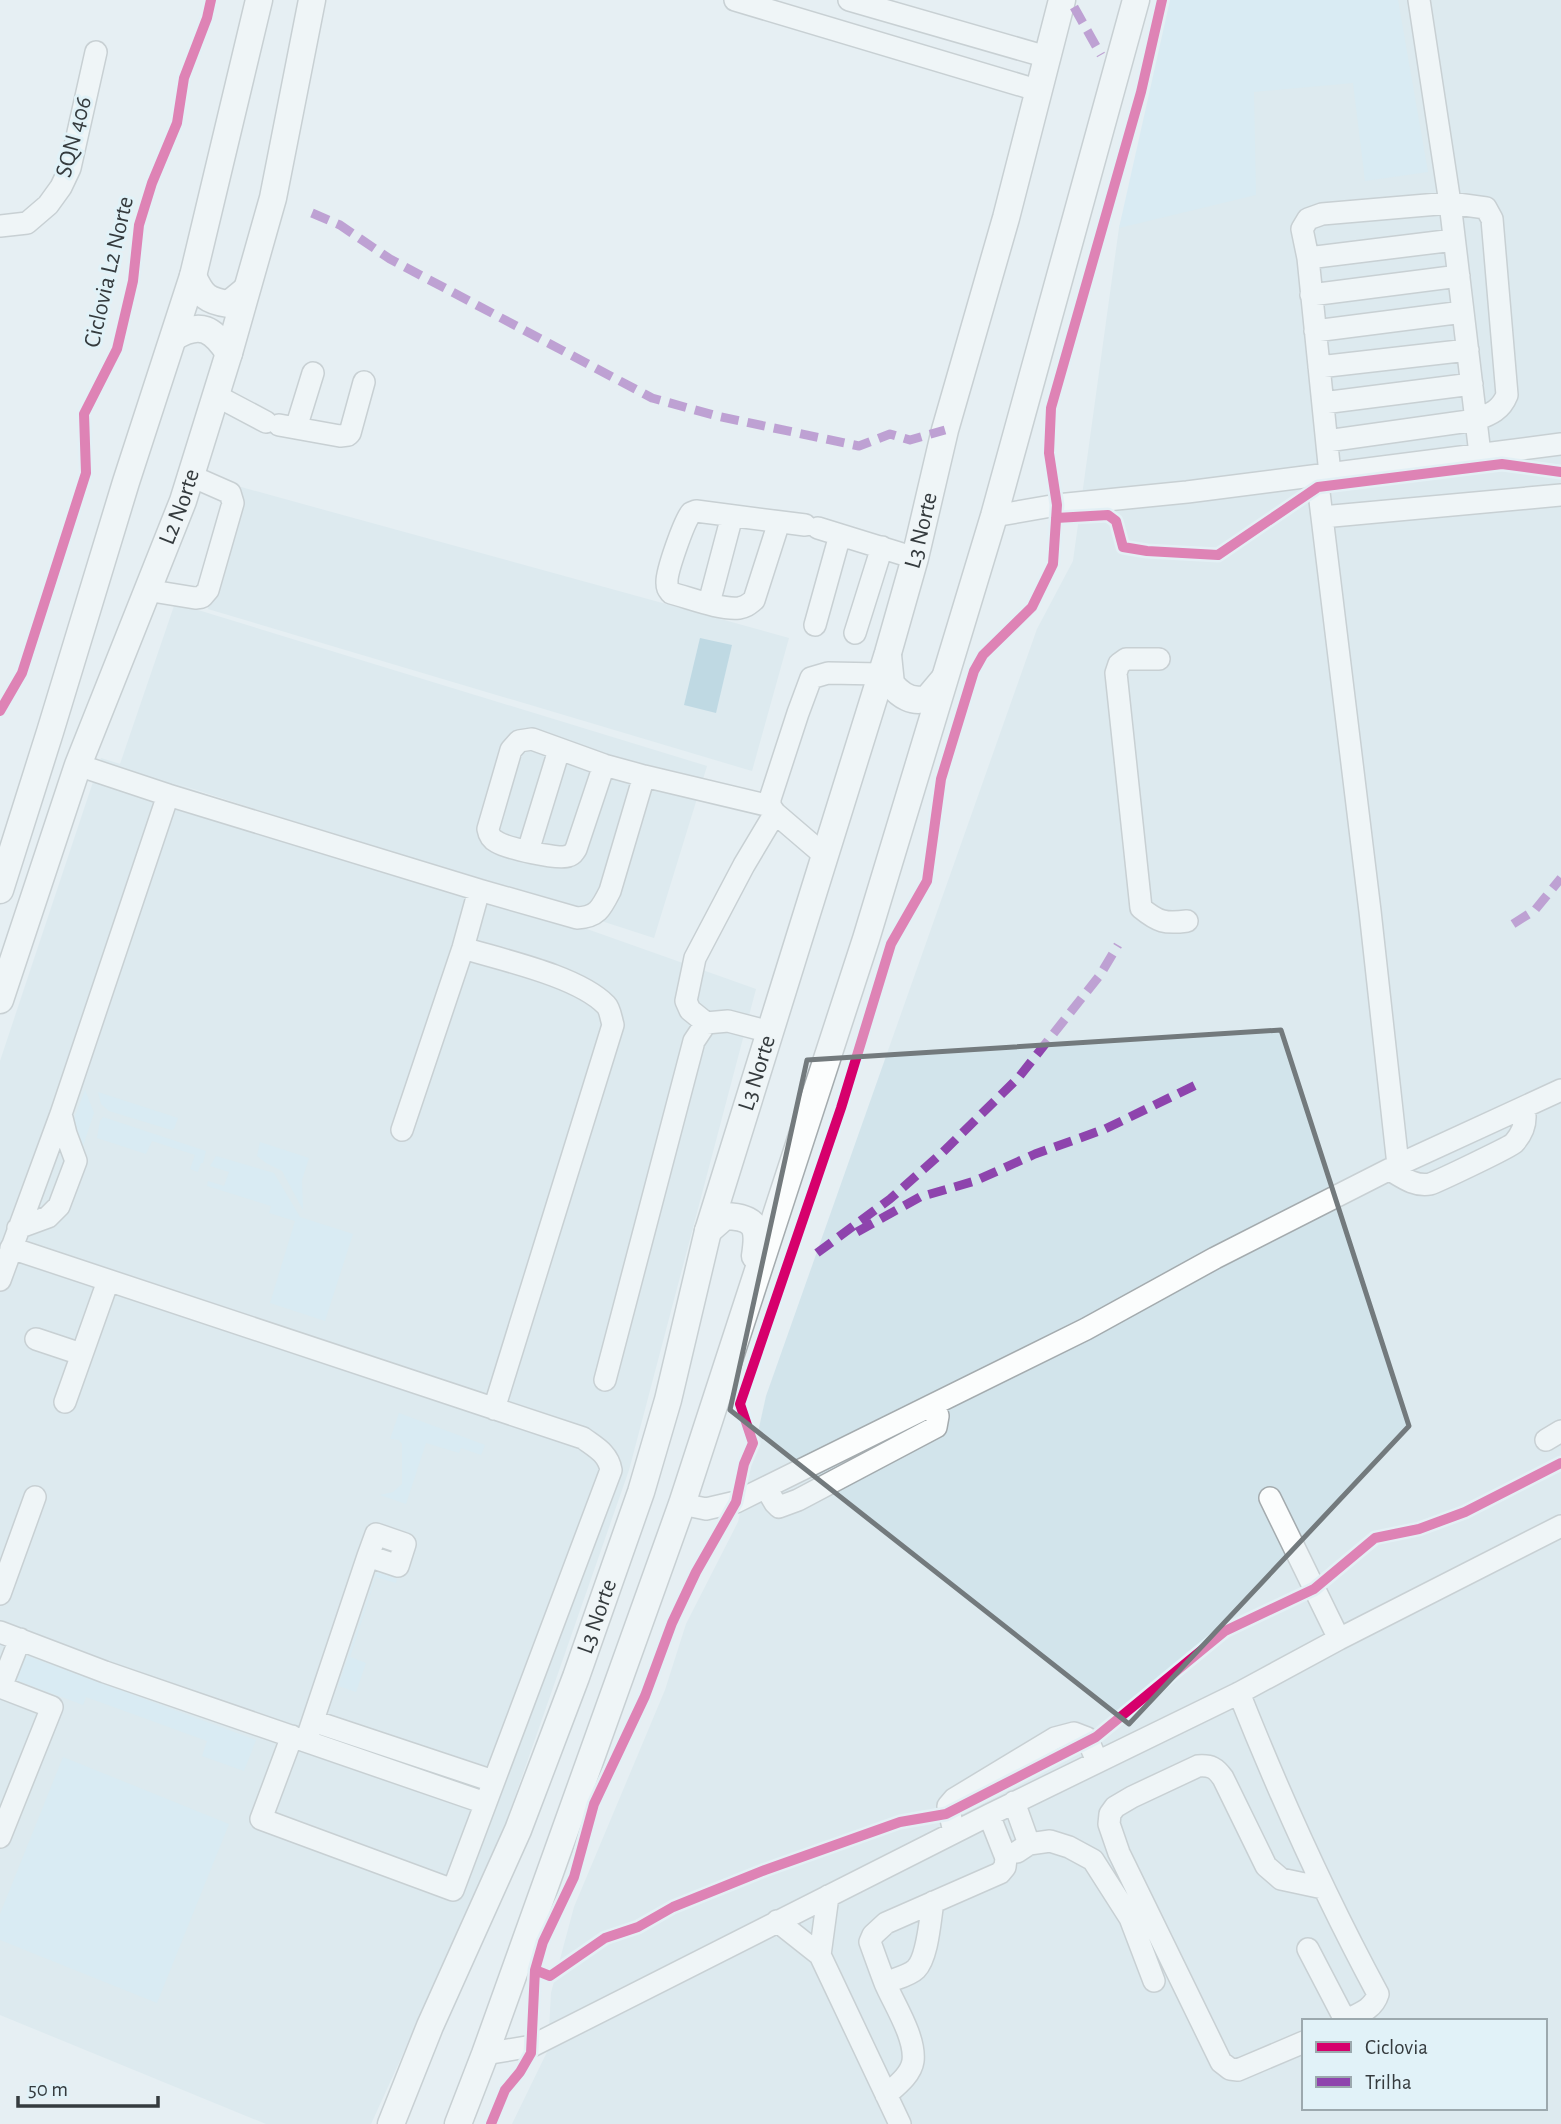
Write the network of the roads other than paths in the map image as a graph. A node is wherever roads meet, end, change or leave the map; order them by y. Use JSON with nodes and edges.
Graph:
{"nodes":[{"id":1,"x":259,"y":0,"type":"edge"},
{"id":2,"x":312,"y":0,"type":"edge"},
{"id":3,"x":735,"y":0,"type":"edge"},
{"id":4,"x":849,"y":0,"type":"edge"},
{"id":5,"x":1062,"y":0,"type":"edge"},
{"id":6,"x":1136,"y":0,"type":"edge"},
{"id":7,"x":1419,"y":0,"type":"edge"},
{"id":8,"x":96,"y":52,"type":"dead end"},
{"id":9,"x":1047,"y":57,"type":"junction"},
{"id":10,"x":1040,"y":91,"type":"junction"},
{"id":11,"x":1450,"y":203,"type":"junction"},
{"id":12,"x":0,"y":226,"type":"edge"},
{"id":13,"x":1454,"y":240,"type":"junction"},
{"id":14,"x":1308,"y":258,"type":"junction"},
{"id":15,"x":193,"y":276,"type":"junction"},
{"id":16,"x":1459,"y":276,"type":"junction"},
{"id":17,"x":246,"y":290,"type":"junction"},
{"id":18,"x":1311,"y":295,"type":"junction"},
{"id":19,"x":1463,"y":312,"type":"junction"},
{"id":20,"x":1315,"y":331,"type":"junction"},
{"id":21,"x":174,"y":337,"type":"junction"},
{"id":22,"x":1468,"y":350,"type":"junction"},
{"id":23,"x":229,"y":354,"type":"junction"},
{"id":24,"x":1319,"y":368,"type":"junction"},
{"id":25,"x":313,"y":373,"type":"dead end"},
{"id":26,"x":364,"y":382,"type":"dead end"},
{"id":27,"x":1472,"y":384,"type":"junction"},
{"id":28,"x":215,"y":396,"type":"junction"},
{"id":29,"x":1323,"y":403,"type":"junction"},
{"id":30,"x":1476,"y":420,"type":"junction"},
{"id":31,"x":280,"y":425,"type":"junction"},
{"id":32,"x":1327,"y":441,"type":"junction"},
{"id":33,"x":1561,"y":444,"type":"edge"},
{"id":34,"x":1480,"y":454,"type":"junction"},
{"id":35,"x":190,"y":475,"type":"junction"},
{"id":36,"x":1323,"y":475,"type":"junction"},
{"id":37,"x":1561,"y":495,"type":"edge"},
{"id":38,"x":732,"y":516,"type":"junction"},
{"id":39,"x":994,"y":516,"type":"junction"},
{"id":40,"x":1322,"y":517,"type":"junction"},
{"id":41,"x":779,"y":522,"type":"junction"},
{"id":42,"x":839,"y":535,"type":"junction"},
{"id":43,"x":881,"y":547,"type":"junction"},
{"id":44,"x":915,"y":558,"type":"junction"},
{"id":45,"x":146,"y":590,"type":"junction"},
{"id":46,"x":709,"y":603,"type":"junction"},
{"id":47,"x":815,"y":625,"type":"dead end"},
{"id":48,"x":855,"y":633,"type":"dead end"},
{"id":49,"x":1159,"y":659,"type":"dead end"},
{"id":50,"x":884,"y":664,"type":"junction"},
{"id":51,"x":946,"y":677,"type":"junction"},
{"id":52,"x":559,"y":750,"type":"junction"},
{"id":53,"x":78,"y":765,"type":"junction"},
{"id":54,"x":604,"y":765,"type":"junction"},
{"id":55,"x":644,"y":776,"type":"junction"},
{"id":56,"x":168,"y":795,"type":"junction"},
{"id":57,"x":772,"y":810,"type":"junction"},
{"id":58,"x":528,"y":851,"type":"junction"},
{"id":59,"x":824,"y":855,"type":"junction"},
{"id":60,"x":0,"y":890,"type":"edge"},
{"id":61,"x":479,"y":890,"type":"junction"},
{"id":62,"x":1187,"y":921,"type":"dead end"},
{"id":63,"x":463,"y":948,"type":"junction"},
{"id":64,"x":0,"y":1000,"type":"edge"},
{"id":65,"x":706,"y":1023,"type":"junction"},
{"id":66,"x":770,"y":1032,"type":"junction"},
{"id":67,"x":1561,"y":1090,"type":"edge"},
{"id":68,"x":1524,"y":1108,"type":"junction"},
{"id":69,"x":61,"y":1114,"type":"junction"},
{"id":70,"x":402,"y":1130,"type":"dead end"},
{"id":71,"x":1394,"y":1167,"type":"junction"},
{"id":72,"x":708,"y":1231,"type":"junction"},
{"id":73,"x":14,"y":1238,"type":"junction"},
{"id":74,"x":0,"y":1280,"type":"edge"},
{"id":75,"x":108,"y":1281,"type":"junction"},
{"id":76,"x":750,"y":1293,"type":"junction"},
{"id":77,"x":36,"y":1339,"type":"dead end"},
{"id":78,"x":81,"y":1354,"type":"junction"},
{"id":79,"x":605,"y":1380,"type":"dead end"},
{"id":80,"x":65,"y":1402,"type":"dead end"},
{"id":81,"x":494,"y":1409,"type":"junction"},
{"id":82,"x":35,"y":1497,"type":"dead end"},
{"id":83,"x":1270,"y":1497,"type":"dead end"},
{"id":84,"x":682,"y":1504,"type":"junction"},
{"id":85,"x":1561,"y":1526,"type":"edge"},
{"id":86,"x":368,"y":1556,"type":"dead end"},
{"id":87,"x":0,"y":1594,"type":"edge"},
{"id":88,"x":10,"y":1635,"type":"edge"},
{"id":89,"x":1339,"y":1639,"type":"junction"},
{"id":90,"x":0,"y":1687,"type":"edge"},
{"id":91,"x":1239,"y":1693,"type":"junction"},
{"id":92,"x":304,"y":1733,"type":"junction"},
{"id":93,"x":1097,"y":1761,"type":"junction"},
{"id":94,"x":493,"y":1781,"type":"junction"},
{"id":95,"x":1014,"y":1802,"type":"junction"},
{"id":96,"x":485,"y":1803,"type":"junction"},
{"id":97,"x":989,"y":1815,"type":"junction"},
{"id":98,"x":954,"y":1832,"type":"junction"},
{"id":99,"x":0,"y":1837,"type":"edge"},
{"id":100,"x":1029,"y":1844,"type":"junction"},
{"id":101,"x":1006,"y":1858,"type":"junction"},
{"id":102,"x":1323,"y":1888,"type":"junction"},
{"id":103,"x":828,"y":1896,"type":"junction"},
{"id":104,"x":933,"y":1902,"type":"junction"},
{"id":105,"x":777,"y":1922,"type":"junction"},
{"id":106,"x":1308,"y":1949,"type":"dead end"},
{"id":107,"x":820,"y":1955,"type":"junction"},
{"id":108,"x":1154,"y":1981,"type":"dead end"},
{"id":109,"x":885,"y":1983,"type":"junction"},
{"id":110,"x":1343,"y":2019,"type":"edge"},
{"id":111,"x":1346,"y":2019,"type":"edge"},
{"id":112,"x":1302,"y":2043,"type":"edge"},
{"id":113,"x":485,"y":2053,"type":"junction"},
{"id":114,"x":886,"y":2095,"type":"junction"},
{"id":115,"x":391,"y":2124,"type":"edge"},
{"id":116,"x":458,"y":2124,"type":"edge"},
{"id":117,"x":900,"y":2124,"type":"edge"}],
"edges":[{"from":1,"to":15,"type":"main road"},
{"from":2,"to":17,"type":"main road","name":"L2 Norte"},
{"from":3,"to":10,"type":"street"},
{"from":4,"to":9,"type":"street"},
{"from":5,"to":9,"type":"main road","name":"L3 Norte"},
{"from":6,"to":39,"type":"main road","name":"L3 Norte"},
{"from":7,"to":11,"type":"street"},
{"from":8,"to":12,"type":"street","name":"SQN 406"},
{"from":9,"to":10,"type":"main road","name":"L3 Norte"},
{"from":10,"to":44,"type":"main road","name":"L3 Norte"},
{"from":11,"to":13,"type":"street"},
{"from":11,"to":14,"type":"street"},
{"from":11,"to":30,"type":"street"},
{"from":13,"to":14,"type":"street"},
{"from":13,"to":16,"type":"street"},
{"from":14,"to":18,"type":"street"},
{"from":15,"to":17,"type":"main road"},
{"from":15,"to":21,"type":"main road"},
{"from":16,"to":18,"type":"street"},
{"from":16,"to":19,"type":"street"},
{"from":17,"to":23,"type":"main road","name":"L2 Norte"},
{"from":18,"to":20,"type":"street"},
{"from":19,"to":20,"type":"street"},
{"from":19,"to":22,"type":"street"},
{"from":20,"to":24,"type":"street"},
{"from":21,"to":23,"type":"main road"},
{"from":21,"to":60,"type":"main road"},
{"from":22,"to":24,"type":"street"},
{"from":22,"to":27,"type":"street"},
{"from":23,"to":28,"type":"main road","name":"L2 Norte"},
{"from":24,"to":29,"type":"street"},
{"from":25,"to":31,"type":"street"},
{"from":26,"to":31,"type":"street"},
{"from":27,"to":29,"type":"street"},
{"from":27,"to":30,"type":"street"},
{"from":28,"to":31,"type":"street"},
{"from":28,"to":35,"type":"main road","name":"L2 Norte"},
{"from":29,"to":32,"type":"street"},
{"from":30,"to":32,"type":"street"},
{"from":30,"to":34,"type":"street"},
{"from":32,"to":36,"type":"street"},
{"from":33,"to":34,"type":"street"},
{"from":34,"to":36,"type":"street"},
{"from":35,"to":45,"type":"main road","name":"L2 Norte"},
{"from":35,"to":45,"type":"street"},
{"from":36,"to":39,"type":"street"},
{"from":36,"to":40,"type":"street"},
{"from":37,"to":40,"type":"street"},
{"from":38,"to":41,"type":"street"},
{"from":38,"to":46,"type":"street"},
{"from":38,"to":46,"type":"street"},
{"from":39,"to":51,"type":"main road","name":"L3 Norte"},
{"from":40,"to":71,"type":"street"},
{"from":41,"to":42,"type":"street"},
{"from":41,"to":46,"type":"street"},
{"from":42,"to":43,"type":"street"},
{"from":42,"to":47,"type":"street"},
{"from":43,"to":44,"type":"street"},
{"from":43,"to":48,"type":"street"},
{"from":44,"to":50,"type":"main road","name":"L3 Norte"},
{"from":45,"to":53,"type":"main road","name":"L2 Norte"},
{"from":49,"to":62,"type":"street"},
{"from":50,"to":51,"type":"main road"},
{"from":50,"to":57,"type":"street"},
{"from":50,"to":59,"type":"main road","name":"L3 Norte"},
{"from":51,"to":76,"type":"main road","name":"L3 Norte"},
{"from":52,"to":54,"type":"street"},
{"from":52,"to":58,"type":"street"},
{"from":52,"to":58,"type":"street"},
{"from":53,"to":56,"type":"street"},
{"from":53,"to":64,"type":"main road","name":"L2 Norte"},
{"from":54,"to":55,"type":"street"},
{"from":54,"to":58,"type":"street"},
{"from":55,"to":57,"type":"street"},
{"from":55,"to":61,"type":"street"},
{"from":56,"to":61,"type":"street"},
{"from":56,"to":69,"type":"street"},
{"from":57,"to":59,"type":"street"},
{"from":57,"to":65,"type":"street"},
{"from":59,"to":66,"type":"main road","name":"L3 Norte"},
{"from":61,"to":63,"type":"street"},
{"from":63,"to":70,"type":"street"},
{"from":63,"to":81,"type":"street"},
{"from":65,"to":66,"type":"street"},
{"from":65,"to":79,"type":"street"},
{"from":66,"to":72,"type":"main road","name":"L3 Norte"},
{"from":67,"to":68,"type":"street"},
{"from":68,"to":71,"type":"street"},
{"from":68,"to":71,"type":"street"},
{"from":69,"to":73,"type":"street"},
{"from":69,"to":73,"type":"street"},
{"from":71,"to":84,"type":"street"},
{"from":72,"to":76,"type":"main road"},
{"from":72,"to":115,"type":"main road","name":"L3 Norte"},
{"from":73,"to":74,"type":"street"},
{"from":73,"to":75,"type":"street"},
{"from":75,"to":78,"type":"street"},
{"from":75,"to":81,"type":"street"},
{"from":76,"to":84,"type":"main road","name":"L3 Norte"},
{"from":77,"to":78,"type":"street"},
{"from":78,"to":80,"type":"street"},
{"from":81,"to":94,"type":"street"},
{"from":82,"to":87,"type":"street"},
{"from":83,"to":89,"type":"street"},
{"from":84,"to":113,"type":"main road","name":"L3 Norte"},
{"from":85,"to":89,"type":"street"},
{"from":86,"to":92,"type":"street"},
{"from":88,"to":90,"type":"street"},
{"from":88,"to":92,"type":"street"},
{"from":89,"to":91,"type":"street"},
{"from":90,"to":99,"type":"street"},
{"from":91,"to":93,"type":"street"},
{"from":91,"to":102,"type":"street"},
{"from":92,"to":94,"type":"street"},
{"from":92,"to":96,"type":"street"},
{"from":92,"to":96,"type":"street"},
{"from":93,"to":95,"type":"street"},
{"from":93,"to":98,"type":"street"},
{"from":94,"to":96,"type":"street"},
{"from":95,"to":97,"type":"street"},
{"from":95,"to":100,"type":"street"},
{"from":97,"to":98,"type":"street"},
{"from":97,"to":101,"type":"street"},
{"from":98,"to":103,"type":"street"},
{"from":100,"to":101,"type":"street"},
{"from":100,"to":108,"type":"street"},
{"from":101,"to":104,"type":"street"},
{"from":102,"to":111,"type":"street"},
{"from":102,"to":112,"type":"street"},
{"from":103,"to":105,"type":"street"},
{"from":103,"to":107,"type":"street"},
{"from":104,"to":109,"type":"street"},
{"from":104,"to":109,"type":"street"},
{"from":105,"to":107,"type":"street"},
{"from":105,"to":113,"type":"street"},
{"from":106,"to":110,"type":"street"},
{"from":107,"to":114,"type":"street"},
{"from":109,"to":114,"type":"street"},
{"from":113,"to":116,"type":"main road","name":"L3 Norte"},
{"from":114,"to":117,"type":"street"}]}
